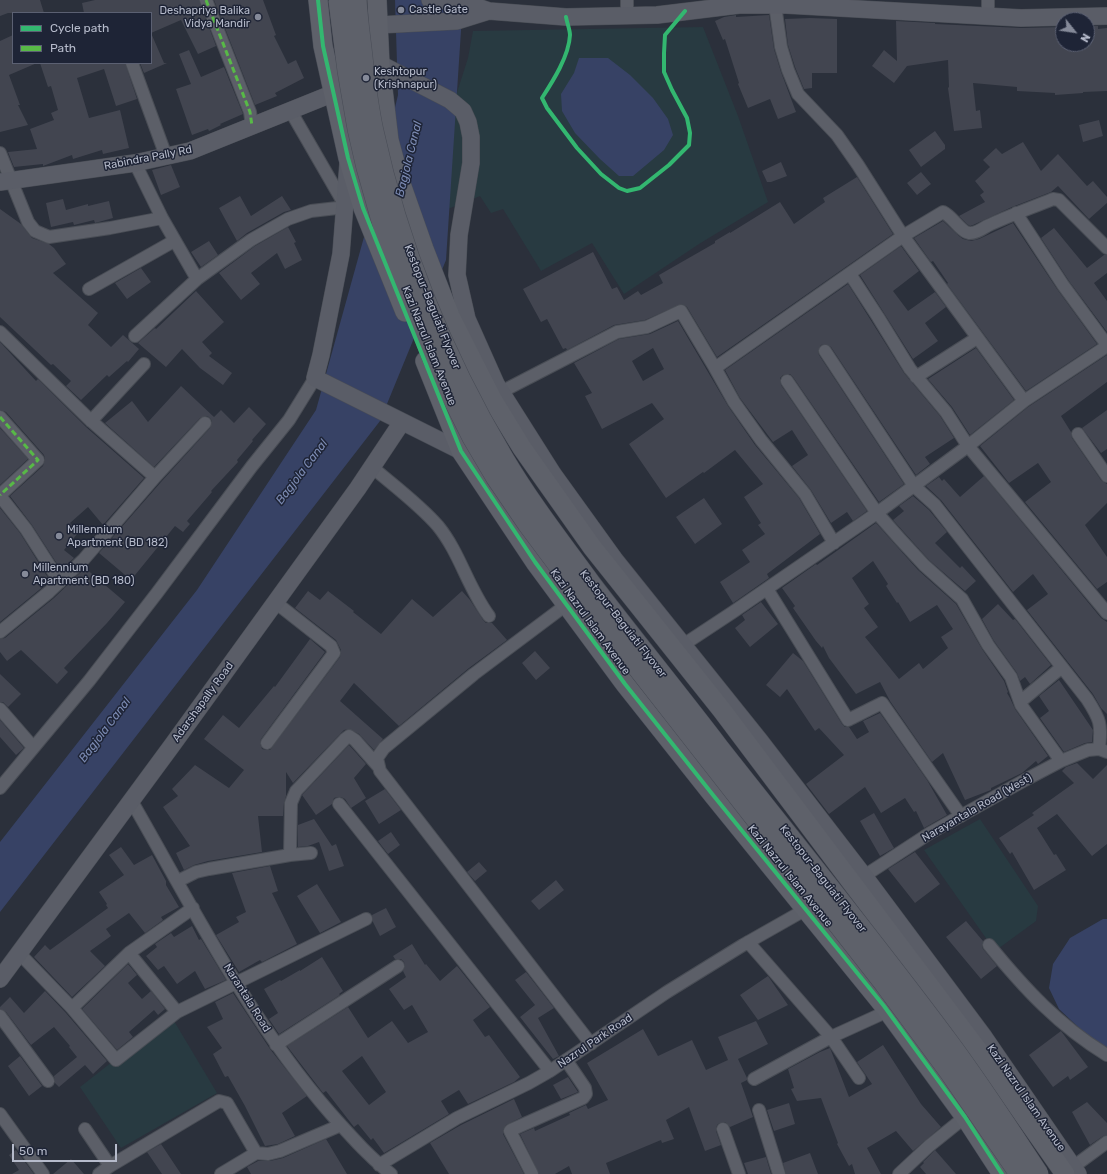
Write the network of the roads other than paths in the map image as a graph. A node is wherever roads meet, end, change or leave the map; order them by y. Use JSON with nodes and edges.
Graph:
{"nodes":[{"id":1,"x":206,"y":0,"type":"edge"},
{"id":2,"x":318,"y":0,"type":"edge"},
{"id":3,"x":338,"y":0,"type":"edge"},
{"id":4,"x":357,"y":0,"type":"edge"},
{"id":5,"x":377,"y":0,"type":"edge"},
{"id":6,"x":430,"y":0,"type":"edge"},
{"id":7,"x":782,"y":4,"type":"edge"},
{"id":8,"x":835,"y":4,"type":"edge"},
{"id":9,"x":488,"y":5,"type":"edge"},
{"id":10,"x":694,"y":5,"type":"edge"},
{"id":11,"x":866,"y":5,"type":"edge"},
{"id":12,"x":627,"y":8,"type":"edge"},
{"id":13,"x":988,"y":8,"type":"edge"},
{"id":14,"x":1107,"y":16,"type":"edge"},
{"id":15,"x":378,"y":24,"type":"junction"},
{"id":16,"x":132,"y":64,"type":"edge"},
{"id":17,"x":380,"y":64,"type":"junction"},
{"id":18,"x":334,"y":93,"type":"junction"},
{"id":19,"x":290,"y":110,"type":"junction"},
{"id":20,"x":252,"y":126,"type":"junction"},
{"id":21,"x":0,"y":153,"type":"edge"},
{"id":22,"x":166,"y":156,"type":"junction"},
{"id":23,"x":348,"y":158,"type":"junction"},
{"id":24,"x":135,"y":163,"type":"junction"},
{"id":25,"x":5,"y":181,"type":"edge"},
{"id":26,"x":346,"y":207,"type":"junction"},
{"id":27,"x":1016,"y":213,"type":"junction"},
{"id":28,"x":162,"y":218,"type":"junction"},
{"id":29,"x":903,"y":236,"type":"junction"},
{"id":30,"x":174,"y":241,"type":"junction"},
{"id":31,"x":1107,"y":248,"type":"edge"},
{"id":32,"x":850,"y":274,"type":"junction"},
{"id":33,"x":197,"y":279,"type":"junction"},
{"id":34,"x":89,"y":290,"type":"dead end"},
{"id":35,"x":0,"y":332,"type":"edge"},
{"id":36,"x":135,"y":336,"type":"dead end"},
{"id":37,"x":977,"y":338,"type":"junction"},
{"id":38,"x":1107,"y":346,"type":"edge"},
{"id":39,"x":825,"y":351,"type":"dead end"},
{"id":40,"x":144,"y":364,"type":"dead end"},
{"id":41,"x":715,"y":368,"type":"junction"},
{"id":42,"x":916,"y":377,"type":"junction"},
{"id":43,"x":318,"y":379,"type":"junction"},
{"id":44,"x":787,"y":381,"type":"dead end"},
{"id":45,"x":501,"y":392,"type":"junction"},
{"id":46,"x":1024,"y":401,"type":"junction"},
{"id":47,"x":0,"y":417,"type":"edge"},
{"id":48,"x":395,"y":418,"type":"junction"},
{"id":49,"x":91,"y":421,"type":"junction"},
{"id":50,"x":204,"y":423,"type":"dead end"},
{"id":51,"x":1078,"y":434,"type":"dead end"},
{"id":52,"x":968,"y":446,"type":"junction"},
{"id":53,"x":462,"y":451,"type":"junction"},
{"id":54,"x":372,"y":467,"type":"junction"},
{"id":55,"x":1107,"y":476,"type":"edge"},
{"id":56,"x":155,"y":478,"type":"junction"},
{"id":57,"x":914,"y":486,"type":"junction"},
{"id":58,"x":0,"y":495,"type":"edge"},
{"id":59,"x":877,"y":513,"type":"junction"},
{"id":60,"x":834,"y":543,"type":"junction"},
{"id":61,"x":60,"y":582,"type":"junction"},
{"id":62,"x":767,"y":589,"type":"junction"},
{"id":63,"x":276,"y":602,"type":"junction"},
{"id":64,"x":566,"y":605,"type":"junction"},
{"id":65,"x":1107,"y":613,"type":"edge"},
{"id":66,"x":489,"y":616,"type":"dead end"},
{"id":67,"x":0,"y":632,"type":"edge"},
{"id":68,"x":683,"y":645,"type":"junction"},
{"id":69,"x":1062,"y":667,"type":"junction"},
{"id":70,"x":1020,"y":702,"type":"junction"},
{"id":71,"x":0,"y":708,"type":"edge"},
{"id":72,"x":267,"y":743,"type":"dead end"},
{"id":73,"x":33,"y":747,"type":"junction"},
{"id":74,"x":1103,"y":750,"type":"edge"},
{"id":75,"x":1061,"y":761,"type":"junction"},
{"id":76,"x":378,"y":766,"type":"junction"},
{"id":77,"x":0,"y":788,"type":"edge"},
{"id":78,"x":131,"y":800,"type":"junction"},
{"id":79,"x":339,"y":804,"type":"dead end"},
{"id":80,"x":961,"y":816,"type":"junction"},
{"id":81,"x":311,"y":853,"type":"dead end"},
{"id":82,"x":290,"y":855,"type":"junction"},
{"id":83,"x":859,"y":880,"type":"junction"},
{"id":84,"x":178,"y":881,"type":"junction"},
{"id":85,"x":193,"y":908,"type":"junction"},
{"id":86,"x":805,"y":909,"type":"junction"},
{"id":87,"x":366,"y":919,"type":"dead end"},
{"id":88,"x":889,"y":921,"type":"junction"},
{"id":89,"x":748,"y":942,"type":"junction"},
{"id":90,"x":989,"y":945,"type":"dead end"},
{"id":91,"x":19,"y":953,"type":"junction"},
{"id":92,"x":129,"y":954,"type":"junction"},
{"id":93,"x":843,"y":956,"type":"junction"},
{"id":94,"x":398,"y":966,"type":"dead end"},
{"id":95,"x":0,"y":979,"type":"edge"},
{"id":96,"x":237,"y":983,"type":"junction"},
{"id":97,"x":72,"y":1008,"type":"junction"},
{"id":98,"x":888,"y":1011,"type":"junction"},
{"id":99,"x":177,"y":1012,"type":"junction"},
{"id":100,"x":0,"y":1016,"type":"edge"},
{"id":101,"x":831,"y":1037,"type":"junction"},
{"id":102,"x":591,"y":1044,"type":"junction"},
{"id":103,"x":276,"y":1045,"type":"junction"},
{"id":104,"x":1107,"y":1055,"type":"edge"},
{"id":105,"x":566,"y":1060,"type":"junction"},
{"id":106,"x":550,"y":1071,"type":"junction"},
{"id":107,"x":859,"y":1078,"type":"dead end"},
{"id":108,"x":754,"y":1079,"type":"dead end"},
{"id":109,"x":48,"y":1081,"type":"dead end"},
{"id":110,"x":759,"y":1110,"type":"dead end"},
{"id":111,"x":0,"y":1114,"type":"edge"},
{"id":112,"x":965,"y":1117,"type":"junction"},
{"id":113,"x":341,"y":1125,"type":"junction"},
{"id":114,"x":85,"y":1129,"type":"dead end"},
{"id":115,"x":723,"y":1129,"type":"dead end"},
{"id":116,"x":1107,"y":1142,"type":"edge"},
{"id":117,"x":256,"y":1153,"type":"junction"},
{"id":118,"x":379,"y":1165,"type":"junction"},
{"id":119,"x":110,"y":1166,"type":"junction"},
{"id":120,"x":1072,"y":1172,"type":"edge"},
{"id":121,"x":43,"y":1174,"type":"edge"},
{"id":122,"x":99,"y":1174,"type":"edge"},
{"id":123,"x":221,"y":1174,"type":"edge"},
{"id":124,"x":391,"y":1174,"type":"edge"},
{"id":125,"x":532,"y":1174,"type":"edge"},
{"id":126,"x":739,"y":1174,"type":"edge"},
{"id":127,"x":779,"y":1174,"type":"edge"},
{"id":128,"x":899,"y":1174,"type":"edge"},
{"id":129,"x":1002,"y":1174,"type":"edge"},
{"id":130,"x":1019,"y":1174,"type":"edge"},
{"id":131,"x":1039,"y":1174,"type":"edge"}],
"edges":[{"from":1,"to":20,"type":"street"},
{"from":2,"to":18,"type":"main road","name":"Kazi Nazrul Islam Avenue"},
{"from":3,"to":130,"type":"main road","name":"Kestopur-Baguiati Flyover","bridge":true},
{"from":4,"to":131,"type":"main road","name":"Kestopur-Baguiati Flyover","bridge":true},
{"from":5,"to":15,"type":"main road","name":"Kazi Nazrul Islam Avenue"},
{"from":6,"to":9,"type":"street"},
{"from":7,"to":8,"type":"street"},
{"from":7,"to":10,"type":"street"},
{"from":7,"to":29,"type":"street"},
{"from":8,"to":11,"type":"street"},
{"from":9,"to":12,"type":"street"},
{"from":9,"to":15,"type":"street"},
{"from":10,"to":12,"type":"street"},
{"from":11,"to":13,"type":"street"},
{"from":13,"to":14,"type":"street"},
{"from":15,"to":17,"type":"main road","name":"Kazi Nazrul Islam Avenue"},
{"from":16,"to":22,"type":"street"},
{"from":17,"to":45,"type":"street","name":"Kazi Nazrul Islam Avenue"},
{"from":17,"to":83,"type":"main road","name":"Kazi Nazrul Islam Avenue"},
{"from":18,"to":19,"type":"street","name":"Rabindra Pally Rd"},
{"from":18,"to":23,"type":"main road","name":"Kazi Nazrul Islam Avenue"},
{"from":19,"to":20,"type":"street","name":"Rabindra Pally Rd"},
{"from":19,"to":26,"type":"street"},
{"from":20,"to":22,"type":"street","name":"Rabindra Pally Rd"},
{"from":21,"to":25,"type":"street"},
{"from":22,"to":24,"type":"street","name":"Rabindra Pally Rd"},
{"from":23,"to":26,"type":"street"},
{"from":23,"to":53,"type":"main road","name":"Kazi Nazrul Islam Avenue"},
{"from":24,"to":25,"type":"street","name":"Rabindra Pally Rd"},
{"from":24,"to":28,"type":"street"},
{"from":25,"to":28,"type":"street"},
{"from":26,"to":33,"type":"street"},
{"from":26,"to":43,"type":"street"},
{"from":27,"to":29,"type":"street"},
{"from":27,"to":31,"type":"street"},
{"from":27,"to":38,"type":"street"},
{"from":28,"to":30,"type":"street"},
{"from":29,"to":32,"type":"street"},
{"from":29,"to":37,"type":"street"},
{"from":30,"to":33,"type":"street"},
{"from":30,"to":34,"type":"street"},
{"from":32,"to":41,"type":"street"},
{"from":32,"to":42,"type":"street"},
{"from":33,"to":36,"type":"street"},
{"from":35,"to":49,"type":"street"},
{"from":37,"to":42,"type":"street"},
{"from":37,"to":46,"type":"street"},
{"from":38,"to":46,"type":"street"},
{"from":39,"to":57,"type":"street"},
{"from":40,"to":49,"type":"street"},
{"from":41,"to":45,"type":"street"},
{"from":41,"to":60,"type":"street"},
{"from":42,"to":52,"type":"street"},
{"from":43,"to":48,"type":"street"},
{"from":43,"to":73,"type":"street"},
{"from":44,"to":59,"type":"street"},
{"from":45,"to":68,"type":"street","name":"Kazi Nazrul Islam Avenue"},
{"from":46,"to":52,"type":"street"},
{"from":47,"to":58,"type":"street"},
{"from":48,"to":53,"type":"street"},
{"from":48,"to":54,"type":"street","name":"Adarshapally Road"},
{"from":49,"to":56,"type":"street"},
{"from":50,"to":56,"type":"street"},
{"from":51,"to":55,"type":"street"},
{"from":52,"to":57,"type":"street"},
{"from":52,"to":65,"type":"street"},
{"from":53,"to":64,"type":"main road","name":"Kazi Nazrul Islam Avenue"},
{"from":54,"to":63,"type":"street","name":"Adarshapally Road"},
{"from":54,"to":66,"type":"street"},
{"from":56,"to":61,"type":"street"},
{"from":57,"to":59,"type":"street"},
{"from":57,"to":69,"type":"street"},
{"from":58,"to":61,"type":"street"},
{"from":59,"to":60,"type":"street"},
{"from":59,"to":70,"type":"street"},
{"from":60,"to":62,"type":"street"},
{"from":61,"to":67,"type":"street"},
{"from":62,"to":68,"type":"street"},
{"from":62,"to":80,"type":"street"},
{"from":63,"to":72,"type":"street"},
{"from":63,"to":78,"type":"street","name":"Adarshapally Road"},
{"from":64,"to":76,"type":"street"},
{"from":64,"to":86,"type":"main road","name":"Kazi Nazrul Islam Avenue"},
{"from":68,"to":83,"type":"street","name":"Kazi Nazrul Islam Avenue"},
{"from":69,"to":70,"type":"street"},
{"from":69,"to":74,"type":"street"},
{"from":70,"to":75,"type":"street"},
{"from":71,"to":73,"type":"street"},
{"from":73,"to":77,"type":"street"},
{"from":74,"to":75,"type":"street","name":"Narayantala Road (West)"},
{"from":75,"to":80,"type":"street","name":"Narayantala Road (West)"},
{"from":76,"to":82,"type":"street"},
{"from":76,"to":102,"type":"street"},
{"from":78,"to":84,"type":"street","name":"Narantala Road"},
{"from":78,"to":91,"type":"street","name":"Adarshapally Road"},
{"from":79,"to":106,"type":"street"},
{"from":80,"to":83,"type":"street","name":"Narayantala Road (West)"},
{"from":81,"to":82,"type":"street"},
{"from":82,"to":84,"type":"street"},
{"from":83,"to":86,"type":"street","name":"Narayantala Road (West)"},
{"from":83,"to":88,"type":"main road","name":"Kazi Nazrul Islam Avenue"},
{"from":84,"to":85,"type":"street","name":"Narantala Road"},
{"from":85,"to":92,"type":"street"},
{"from":85,"to":96,"type":"street","name":"Narantala Road"},
{"from":86,"to":89,"type":"street","name":"Nazrul Park Road"},
{"from":86,"to":93,"type":"main road","name":"Kazi Nazrul Islam Avenue"},
{"from":87,"to":96,"type":"street"},
{"from":88,"to":93,"type":"main road"},
{"from":88,"to":120,"type":"main road","name":"Kazi Nazrul Islam Avenue"},
{"from":89,"to":101,"type":"street"},
{"from":89,"to":102,"type":"street","name":"Nazrul Park Road"},
{"from":90,"to":104,"type":"street"},
{"from":91,"to":95,"type":"street","name":"Adarshapally Road"},
{"from":91,"to":97,"type":"street"},
{"from":92,"to":97,"type":"street"},
{"from":92,"to":99,"type":"street"},
{"from":93,"to":98,"type":"main road","name":"Kazi Nazrul Islam Avenue"},
{"from":94,"to":103,"type":"street"},
{"from":96,"to":99,"type":"street"},
{"from":96,"to":103,"type":"street","name":"Narantala Road"},
{"from":97,"to":99,"type":"street"},
{"from":98,"to":101,"type":"street"},
{"from":98,"to":112,"type":"main road","name":"Kazi Nazrul Islam Avenue"},
{"from":100,"to":109,"type":"street"},
{"from":101,"to":107,"type":"street"},
{"from":101,"to":108,"type":"street"},
{"from":102,"to":105,"type":"street","name":"Nazrul Park Road"},
{"from":103,"to":113,"type":"street","name":"Narantala Road"},
{"from":105,"to":106,"type":"street","name":"Nazrul Park Road"},
{"from":105,"to":125,"type":"street"},
{"from":106,"to":118,"type":"street","name":"Nazrul Park Road"},
{"from":110,"to":127,"type":"street"},
{"from":111,"to":121,"type":"street"},
{"from":112,"to":128,"type":"street"},
{"from":112,"to":129,"type":"main road","name":"Kazi Nazrul Islam Avenue"},
{"from":113,"to":117,"type":"street"},
{"from":113,"to":118,"type":"street","name":"Narantala Road"},
{"from":114,"to":119,"type":"street"},
{"from":115,"to":126,"type":"street"},
{"from":116,"to":120,"type":"street"},
{"from":117,"to":119,"type":"street"},
{"from":117,"to":123,"type":"street"},
{"from":118,"to":124,"type":"street","name":"Narantala Road"},
{"from":119,"to":122,"type":"street"}]}
